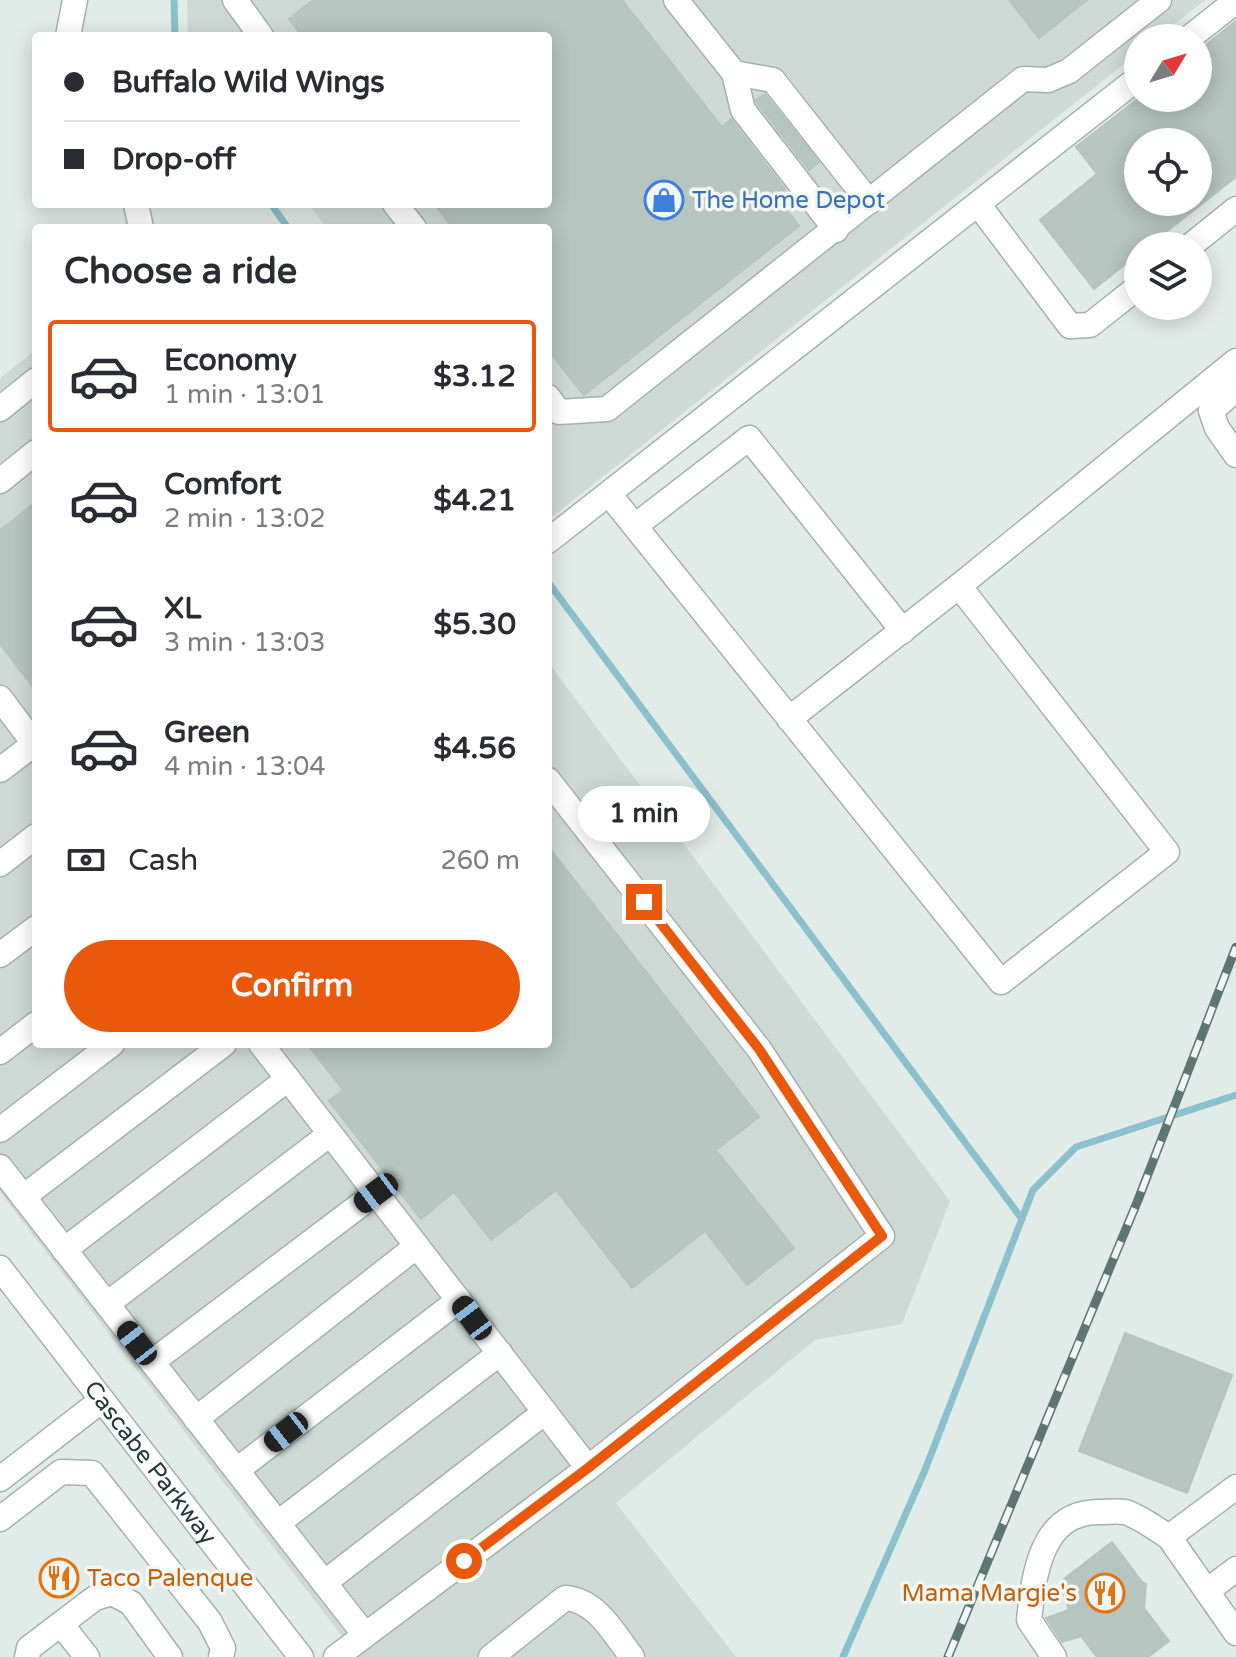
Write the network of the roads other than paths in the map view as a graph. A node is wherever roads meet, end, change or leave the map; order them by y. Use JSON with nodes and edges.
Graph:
{"nodes":[{"id":1,"x":75,"y":0,"type":"edge"},
{"id":2,"x":235,"y":0,"type":"edge"},
{"id":3,"x":676,"y":0,"type":"edge"},
{"id":4,"x":1159,"y":0,"type":"edge"},
{"id":5,"x":1236,"y":1,"type":"edge"},
{"id":6,"x":1207,"y":24,"type":"edge"},
{"id":7,"x":69,"y":32,"type":"edge"},
{"id":8,"x":258,"y":32,"type":"edge"},
{"id":9,"x":734,"y":73,"type":"junction"},
{"id":10,"x":1124,"y":89,"type":"edge"},
{"id":11,"x":869,"y":202,"type":"junction"},
{"id":12,"x":978,"y":204,"type":"junction"},
{"id":13,"x":398,"y":208,"type":"edge"},
{"id":14,"x":1236,"y":209,"type":"edge"},
{"id":15,"x":411,"y":224,"type":"edge"},
{"id":16,"x":836,"y":230,"type":"junction"},
{"id":17,"x":1207,"y":232,"type":"edge"},
{"id":18,"x":1124,"y":298,"type":"edge"},
{"id":19,"x":1236,"y":361,"type":"edge"},
{"id":20,"x":32,"y":383,"type":"edge"},
{"id":21,"x":1236,"y":389,"type":"edge"},
{"id":22,"x":552,"y":402,"type":"edge"},
{"id":23,"x":0,"y":409,"type":"edge"},
{"id":24,"x":32,"y":455,"type":"edge"},
{"id":25,"x":1236,"y":455,"type":"edge"},
{"id":26,"x":0,"y":481,"type":"edge"},
{"id":27,"x":609,"y":494,"type":"junction"},
{"id":28,"x":635,"y":526,"type":"junction"},
{"id":29,"x":552,"y":538,"type":"edge"},
{"id":30,"x":959,"y":586,"type":"junction"},
{"id":31,"x":903,"y":631,"type":"junction"},
{"id":32,"x":0,"y":698,"type":"edge"},
{"id":33,"x":789,"y":719,"type":"junction"},
{"id":34,"x":32,"y":741,"type":"edge"},
{"id":35,"x":32,"y":747,"type":"edge"},
{"id":36,"x":0,"y":770,"type":"edge"},
{"id":37,"x":552,"y":785,"type":"edge"},
{"id":38,"x":32,"y":839,"type":"edge"},
{"id":39,"x":0,"y":864,"type":"edge"},
{"id":40,"x":32,"y":931,"type":"edge"},
{"id":41,"x":0,"y":955,"type":"edge"},
{"id":42,"x":32,"y":1027,"type":"edge"},
{"id":43,"x":107,"y":1048,"type":"edge"},
{"id":44,"x":219,"y":1048,"type":"edge"},
{"id":45,"x":264,"y":1048,"type":"edge"},
{"id":46,"x":0,"y":1052,"type":"edge"},
{"id":47,"x":288,"y":1079,"type":"junction"},
{"id":48,"x":0,"y":1130,"type":"edge"},
{"id":49,"x":330,"y":1134,"type":"junction"},
{"id":50,"x":0,"y":1167,"type":"edge"},
{"id":51,"x":376,"y":1193,"type":"junction"},
{"id":52,"x":23,"y":1197,"type":"junction"},
{"id":53,"x":417,"y":1246,"type":"junction"},
{"id":54,"x":64,"y":1250,"type":"junction"},
{"id":55,"x":0,"y":1268,"type":"edge"},
{"id":56,"x":459,"y":1300,"type":"junction"},
{"id":57,"x":107,"y":1304,"type":"junction"},
{"id":58,"x":500,"y":1353,"type":"junction"},
{"id":59,"x":152,"y":1362,"type":"junction"},
{"id":60,"x":102,"y":1400,"type":"junction"},
{"id":61,"x":545,"y":1412,"type":"junction"},
{"id":62,"x":196,"y":1419,"type":"junction"},
{"id":63,"x":588,"y":1468,"type":"junction"},
{"id":64,"x":237,"y":1470,"type":"junction"},
{"id":65,"x":0,"y":1479,"type":"edge"},
{"id":66,"x":1236,"y":1487,"type":"edge"},
{"id":67,"x":0,"y":1519,"type":"edge"},
{"id":68,"x":278,"y":1523,"type":"junction"},
{"id":69,"x":1169,"y":1537,"type":"junction"},
{"id":70,"x":1236,"y":1569,"type":"edge"},
{"id":71,"x":324,"y":1583,"type":"junction"},
{"id":72,"x":1207,"y":1591,"type":"junction"},
{"id":73,"x":61,"y":1624,"type":"junction"},
{"id":74,"x":1236,"y":1633,"type":"edge"},
{"id":75,"x":365,"y":1635,"type":"junction"},
{"id":76,"x":27,"y":1657,"type":"edge"},
{"id":77,"x":87,"y":1657,"type":"edge"},
{"id":78,"x":170,"y":1657,"type":"edge"},
{"id":79,"x":221,"y":1657,"type":"edge"},
{"id":80,"x":301,"y":1657,"type":"edge"},
{"id":81,"x":336,"y":1657,"type":"edge"},
{"id":82,"x":491,"y":1657,"type":"edge"},
{"id":83,"x":632,"y":1657,"type":"edge"},
{"id":84,"x":1054,"y":1657,"type":"edge"}],
"edges":[{"from":1,"to":7,"type":"street"},
{"from":2,"to":8,"type":"street"},
{"from":3,"to":9,"type":"street"},
{"from":4,"to":11,"type":"street"},
{"from":5,"to":6,"type":"street"},
{"from":9,"to":11,"type":"street"},
{"from":9,"to":16,"type":"street"},
{"from":10,"to":12,"type":"street"},
{"from":11,"to":16,"type":"street"},
{"from":12,"to":18,"type":"street"},
{"from":12,"to":27,"type":"street"},
{"from":13,"to":15,"type":"street"},
{"from":14,"to":17,"type":"street"},
{"from":16,"to":22,"type":"street"},
{"from":19,"to":30,"type":"street"},
{"from":20,"to":23,"type":"street"},
{"from":21,"to":25,"type":"street"},
{"from":24,"to":26,"type":"street"},
{"from":27,"to":28,"type":"street"},
{"from":27,"to":29,"type":"street"},
{"from":28,"to":31,"type":"street"},
{"from":28,"to":33,"type":"street"},
{"from":30,"to":31,"type":"street"},
{"from":30,"to":33,"type":"street"},
{"from":31,"to":33,"type":"street"},
{"from":32,"to":34,"type":"street"},
{"from":35,"to":36,"type":"street"},
{"from":37,"to":63,"type":"street"},
{"from":38,"to":39,"type":"street"},
{"from":40,"to":41,"type":"street"},
{"from":42,"to":46,"type":"street"},
{"from":43,"to":48,"type":"street"},
{"from":44,"to":52,"type":"street"},
{"from":45,"to":47,"type":"street"},
{"from":47,"to":49,"type":"street"},
{"from":47,"to":54,"type":"street"},
{"from":49,"to":51,"type":"street"},
{"from":49,"to":57,"type":"street"},
{"from":50,"to":52,"type":"street"},
{"from":51,"to":53,"type":"street"},
{"from":51,"to":59,"type":"street"},
{"from":52,"to":54,"type":"street"},
{"from":53,"to":56,"type":"street"},
{"from":53,"to":62,"type":"street"},
{"from":54,"to":57,"type":"street"},
{"from":55,"to":60,"type":"street","name":"Cascabe Parkway"},
{"from":56,"to":58,"type":"street"},
{"from":56,"to":64,"type":"street"},
{"from":57,"to":59,"type":"street"},
{"from":58,"to":61,"type":"street"},
{"from":58,"to":68,"type":"street"},
{"from":59,"to":62,"type":"street"},
{"from":60,"to":65,"type":"street"},
{"from":60,"to":80,"type":"street","name":"Cascabe Parkway"},
{"from":61,"to":63,"type":"street"},
{"from":61,"to":71,"type":"street"},
{"from":62,"to":64,"type":"street"},
{"from":63,"to":75,"type":"street"},
{"from":64,"to":68,"type":"street"},
{"from":66,"to":69,"type":"street"},
{"from":67,"to":79,"type":"street"},
{"from":68,"to":71,"type":"street"},
{"from":69,"to":72,"type":"street"},
{"from":69,"to":84,"type":"street"},
{"from":70,"to":72,"type":"street"},
{"from":71,"to":75,"type":"street"},
{"from":72,"to":74,"type":"street"},
{"from":73,"to":76,"type":"street"},
{"from":73,"to":77,"type":"street"},
{"from":73,"to":78,"type":"street"},
{"from":75,"to":81,"type":"street"},
{"from":82,"to":83,"type":"street"}]}
